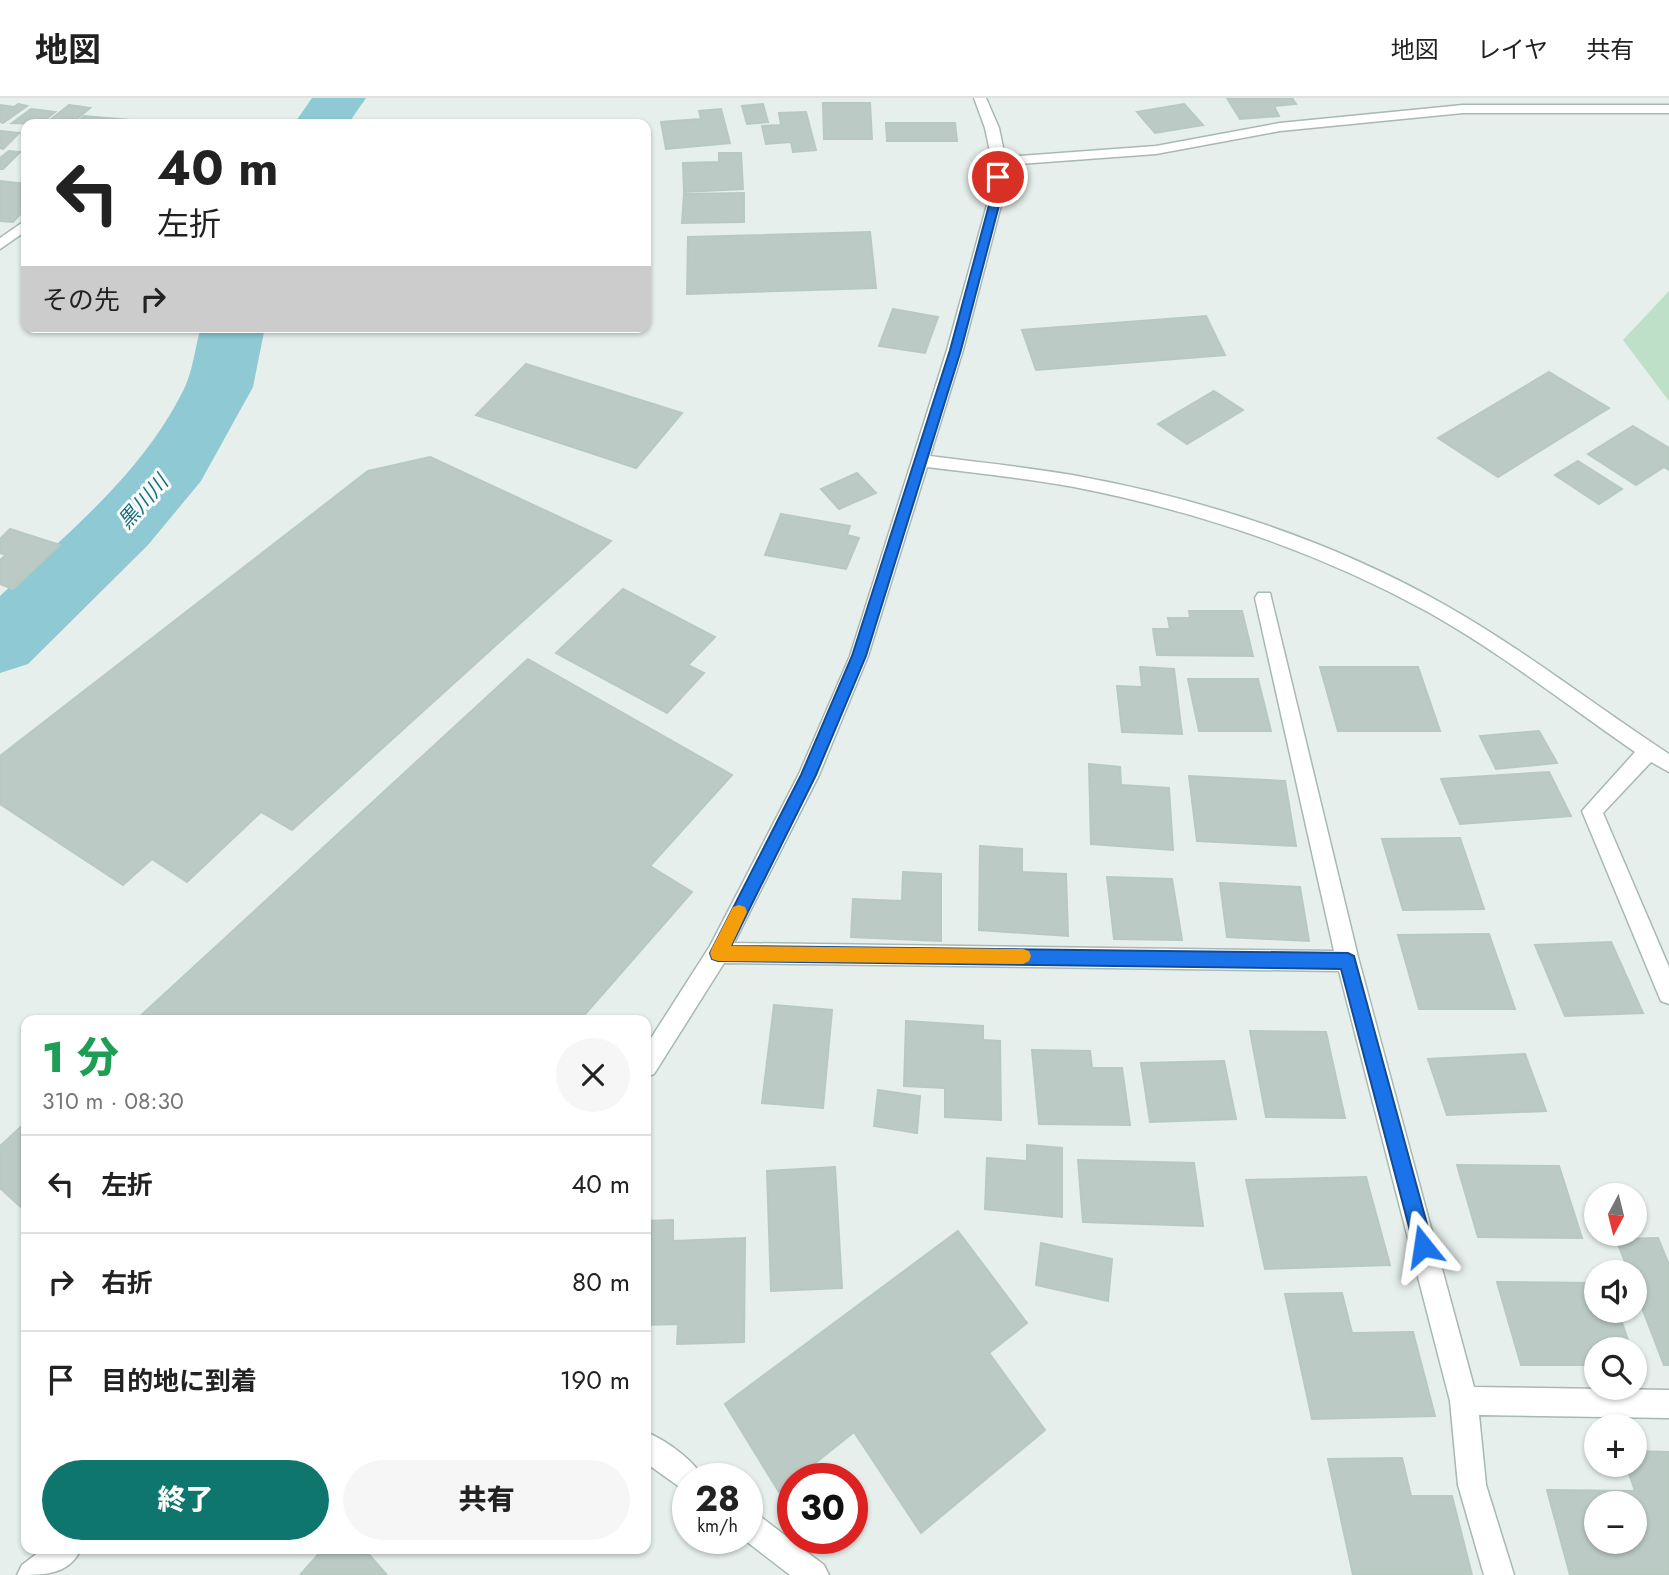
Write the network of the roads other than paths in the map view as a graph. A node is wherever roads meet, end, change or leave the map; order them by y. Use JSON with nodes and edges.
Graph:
{"nodes":[{"id":1,"x":980,"y":98,"type":"edge"},
{"id":2,"x":1439,"y":98,"type":"edge"},
{"id":3,"x":1463,"y":109,"type":"junction"},
{"id":4,"x":1669,"y":109,"type":"edge"},
{"id":5,"x":999,"y":161,"type":"junction"},
{"id":6,"x":21,"y":228,"type":"edge"},
{"id":7,"x":0,"y":245,"type":"edge"},
{"id":8,"x":920,"y":460,"type":"junction"},
{"id":9,"x":1264,"y":598,"type":"dead end"},
{"id":10,"x":1648,"y":751,"type":"junction"},
{"id":11,"x":1669,"y":764,"type":"edge"},
{"id":12,"x":718,"y":953,"type":"junction"},
{"id":13,"x":1348,"y":961,"type":"junction"},
{"id":14,"x":1669,"y":994,"type":"edge"},
{"id":15,"x":651,"y":1058,"type":"edge"},
{"id":16,"x":1464,"y":1401,"type":"junction"},
{"id":17,"x":1669,"y":1404,"type":"edge"},
{"id":18,"x":651,"y":1450,"type":"edge"},
{"id":19,"x":672,"y":1466,"type":"edge"},
{"id":20,"x":763,"y":1536,"type":"edge"},
{"id":21,"x":59,"y":1554,"type":"edge"},
{"id":22,"x":32,"y":1575,"type":"edge"},
{"id":23,"x":814,"y":1575,"type":"edge"},
{"id":24,"x":1499,"y":1575,"type":"edge"}],
"edges":[{"from":1,"to":5,"type":"street"},
{"from":2,"to":3,"type":"street"},
{"from":3,"to":4,"type":"street"},
{"from":3,"to":5,"type":"street"},
{"from":5,"to":8,"type":"street"},
{"from":6,"to":7,"type":"street"},
{"from":8,"to":10,"type":"street"},
{"from":8,"to":12,"type":"street"},
{"from":9,"to":13,"type":"street"},
{"from":10,"to":11,"type":"street"},
{"from":10,"to":14,"type":"street"},
{"from":12,"to":13,"type":"street"},
{"from":12,"to":15,"type":"street"},
{"from":13,"to":16,"type":"street"},
{"from":16,"to":17,"type":"street"},
{"from":16,"to":24,"type":"street"},
{"from":18,"to":19,"type":"street"},
{"from":20,"to":23,"type":"street"},
{"from":21,"to":22,"type":"street"}]}
